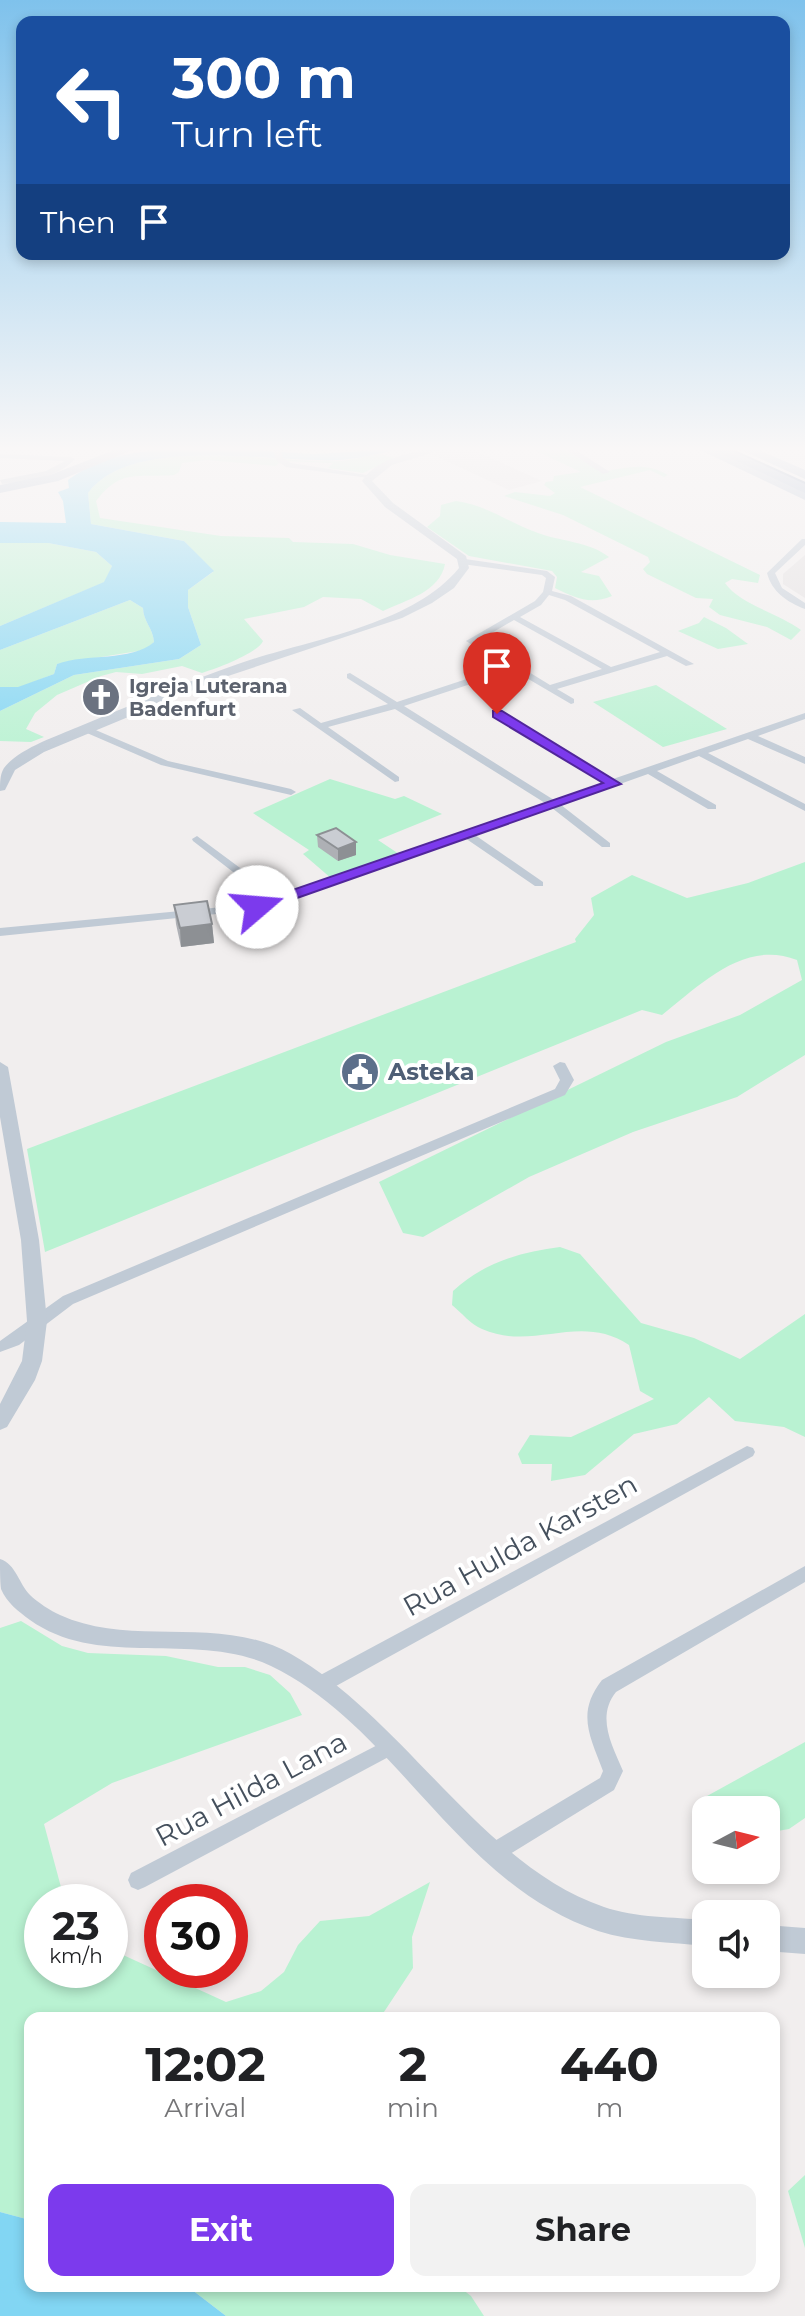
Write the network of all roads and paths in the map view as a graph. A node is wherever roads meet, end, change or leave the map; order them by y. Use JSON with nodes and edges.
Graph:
{"nodes":[{"id":1,"x":459,"y":557,"type":"edge"},
{"id":2,"x":788,"y":557,"type":"edge"},
{"id":3,"x":465,"y":562,"type":"junction"},
{"id":4,"x":547,"y":592,"type":"junction"},
{"id":5,"x":805,"y":606,"type":"edge"},
{"id":6,"x":514,"y":617,"type":"junction"},
{"id":7,"x":667,"y":653,"type":"junction"},
{"id":8,"x":689,"y":664,"type":"dead end"},
{"id":9,"x":512,"y":667,"type":"junction"},
{"id":10,"x":610,"y":670,"type":"junction"},
{"id":11,"x":350,"y":676,"type":"dead end"},
{"id":12,"x":549,"y":688,"type":"junction"},
{"id":13,"x":571,"y":701,"type":"dead end"},
{"id":14,"x":397,"y":705,"type":"junction"},
{"id":15,"x":297,"y":710,"type":"dead end"},
{"id":16,"x":497,"y":714,"type":"dead end"},
{"id":17,"x":805,"y":716,"type":"edge"},
{"id":18,"x":320,"y":726,"type":"junction"},
{"id":19,"x":84,"y":728,"type":"junction"},
{"id":20,"x":750,"y":736,"type":"junction"},
{"id":21,"x":702,"y":754,"type":"junction"},
{"id":22,"x":805,"y":761,"type":"edge"},
{"id":23,"x":651,"y":772,"type":"junction"},
{"id":24,"x":395,"y":779,"type":"dead end"},
{"id":25,"x":614,"y":784,"type":"junction"},
{"id":26,"x":0,"y":787,"type":"edge"},
{"id":27,"x":291,"y":792,"type":"dead end"},
{"id":28,"x":555,"y":805,"type":"junction"},
{"id":29,"x":712,"y":807,"type":"dead end"},
{"id":30,"x":805,"y":808,"type":"edge"},
{"id":31,"x":466,"y":834,"type":"junction"},
{"id":32,"x":197,"y":839,"type":"dead end"},
{"id":33,"x":606,"y":845,"type":"dead end"},
{"id":34,"x":539,"y":884,"type":"dead end"},
{"id":35,"x":277,"y":901,"type":"junction"},
{"id":36,"x":0,"y":932,"type":"edge"},
{"id":37,"x":560,"y":1066,"type":"dead end"},
{"id":38,"x":0,"y":1067,"type":"edge"},
{"id":39,"x":37,"y":1321,"type":"junction"},
{"id":40,"x":0,"y":1347,"type":"edge"},
{"id":41,"x":0,"y":1422,"type":"edge"},
{"id":42,"x":747,"y":1452,"type":"dead end"},
{"id":43,"x":0,"y":1568,"type":"edge"},
{"id":44,"x":805,"y":1573,"type":"edge"},
{"id":45,"x":320,"y":1685,"type":"junction"},
{"id":46,"x":389,"y":1747,"type":"junction"},
{"id":47,"x":495,"y":1852,"type":"junction"},
{"id":48,"x":138,"y":1880,"type":"dead end"},
{"id":49,"x":692,"y":1931,"type":"edge"},
{"id":50,"x":780,"y":1939,"type":"edge"},
{"id":51,"x":805,"y":1941,"type":"edge"}],
"edges":[{"from":1,"to":3,"type":"street"},
{"from":2,"to":5,"type":"street"},
{"from":3,"to":4,"type":"street"},
{"from":3,"to":19,"type":"street"},
{"from":4,"to":6,"type":"street"},
{"from":4,"to":7,"type":"street"},
{"from":6,"to":9,"type":"street"},
{"from":6,"to":10,"type":"street"},
{"from":7,"to":8,"type":"street"},
{"from":7,"to":10,"type":"street"},
{"from":9,"to":12,"type":"street"},
{"from":9,"to":14,"type":"street"},
{"from":10,"to":12,"type":"street"},
{"from":11,"to":14,"type":"street"},
{"from":12,"to":13,"type":"street"},
{"from":14,"to":18,"type":"street"},
{"from":14,"to":28,"type":"street"},
{"from":15,"to":18,"type":"street"},
{"from":16,"to":25,"type":"street"},
{"from":17,"to":20,"type":"street"},
{"from":18,"to":24,"type":"street"},
{"from":19,"to":26,"type":"street"},
{"from":19,"to":27,"type":"street"},
{"from":20,"to":21,"type":"street"},
{"from":20,"to":22,"type":"street"},
{"from":21,"to":23,"type":"street"},
{"from":21,"to":30,"type":"street"},
{"from":23,"to":25,"type":"street"},
{"from":23,"to":29,"type":"street"},
{"from":25,"to":28,"type":"street"},
{"from":28,"to":31,"type":"street"},
{"from":28,"to":33,"type":"street"},
{"from":31,"to":34,"type":"street"},
{"from":31,"to":35,"type":"street"},
{"from":32,"to":35,"type":"street"},
{"from":35,"to":36,"type":"street"},
{"from":37,"to":39,"type":"street"},
{"from":38,"to":39,"type":"street"},
{"from":39,"to":40,"type":"street"},
{"from":39,"to":41,"type":"street"},
{"from":42,"to":45,"type":"street","name":"Rua Hulda Karsten"},
{"from":43,"to":45,"type":"street"},
{"from":44,"to":47,"type":"street"},
{"from":45,"to":46,"type":"street"},
{"from":46,"to":47,"type":"street"},
{"from":46,"to":48,"type":"street","name":"Rua Hilda Lana"},
{"from":47,"to":49,"type":"street"},
{"from":50,"to":51,"type":"street"}]}
